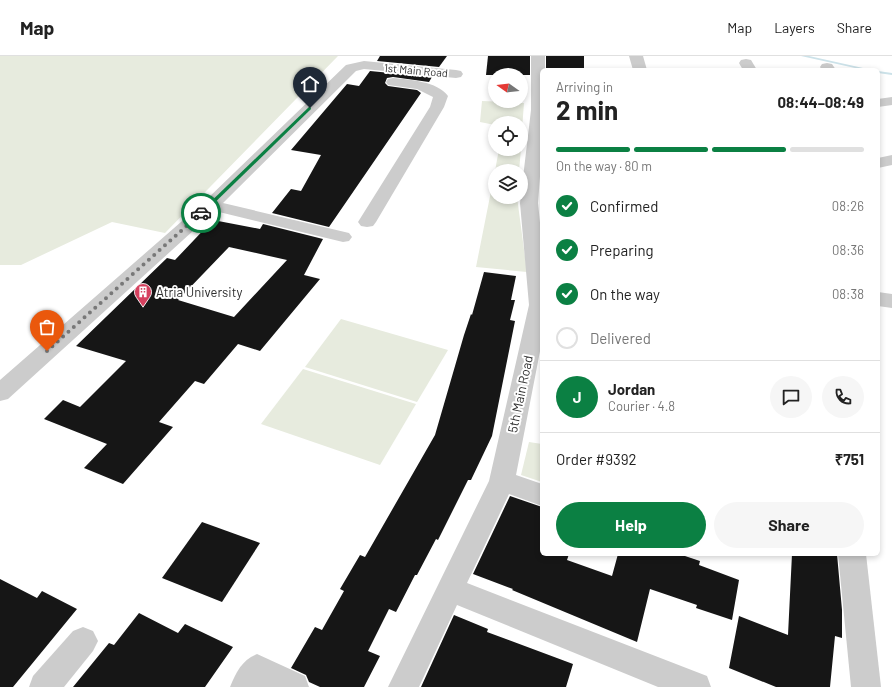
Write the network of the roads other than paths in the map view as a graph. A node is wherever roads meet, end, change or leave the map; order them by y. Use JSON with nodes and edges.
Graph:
{"nodes":[{"id":1,"x":538,"y":56,"type":"edge"},
{"id":2,"x":636,"y":56,"type":"edge"},
{"id":3,"x":639,"y":68,"type":"edge"},
{"id":4,"x":456,"y":74,"type":"dead end"},
{"id":5,"x":343,"y":75,"type":"junction"},
{"id":6,"x":892,"y":101,"type":"edge"},
{"id":7,"x":880,"y":103,"type":"edge"},
{"id":8,"x":540,"y":110,"type":"edge"},
{"id":9,"x":892,"y":160,"type":"edge"},
{"id":10,"x":880,"y":163,"type":"edge"},
{"id":11,"x":211,"y":205,"type":"junction"},
{"id":12,"x":367,"y":222,"type":"dead end"},
{"id":13,"x":342,"y":237,"type":"dead end"},
{"id":14,"x":880,"y":299,"type":"edge"},
{"id":15,"x":892,"y":301,"type":"edge"},
{"id":16,"x":0,"y":393,"type":"edge"},
{"id":17,"x":502,"y":481,"type":"junction"},
{"id":18,"x":540,"y":494,"type":"edge"},
{"id":19,"x":852,"y":556,"type":"edge"},
{"id":20,"x":449,"y":589,"type":"junction"},
{"id":21,"x":83,"y":641,"type":"dead end"},
{"id":22,"x":44,"y":687,"type":"edge"},
{"id":23,"x":245,"y":687,"type":"edge"},
{"id":24,"x":294,"y":687,"type":"edge"},
{"id":25,"x":403,"y":687,"type":"edge"},
{"id":26,"x":696,"y":687,"type":"edge"},
{"id":27,"x":866,"y":687,"type":"edge"}],
"edges":[{"from":1,"to":8,"type":"street","name":"5th Main Road"},
{"from":2,"to":3,"type":"street"},
{"from":4,"to":5,"type":"street","name":"1st Main Road"},
{"from":5,"to":11,"type":"street","name":"1st Main Road"},
{"from":5,"to":12,"type":"street"},
{"from":6,"to":7,"type":"street"},
{"from":8,"to":17,"type":"street","name":"5th Main Road"},
{"from":9,"to":10,"type":"street"},
{"from":11,"to":13,"type":"street"},
{"from":11,"to":16,"type":"street","name":"1st Main Road"},
{"from":14,"to":15,"type":"street"},
{"from":17,"to":18,"type":"street"},
{"from":17,"to":20,"type":"street","name":"5th Main Road"},
{"from":19,"to":27,"type":"street"},
{"from":20,"to":25,"type":"street","name":"5th Main Road"},
{"from":20,"to":26,"type":"street"},
{"from":21,"to":22,"type":"street"},
{"from":23,"to":24,"type":"street"}]}
